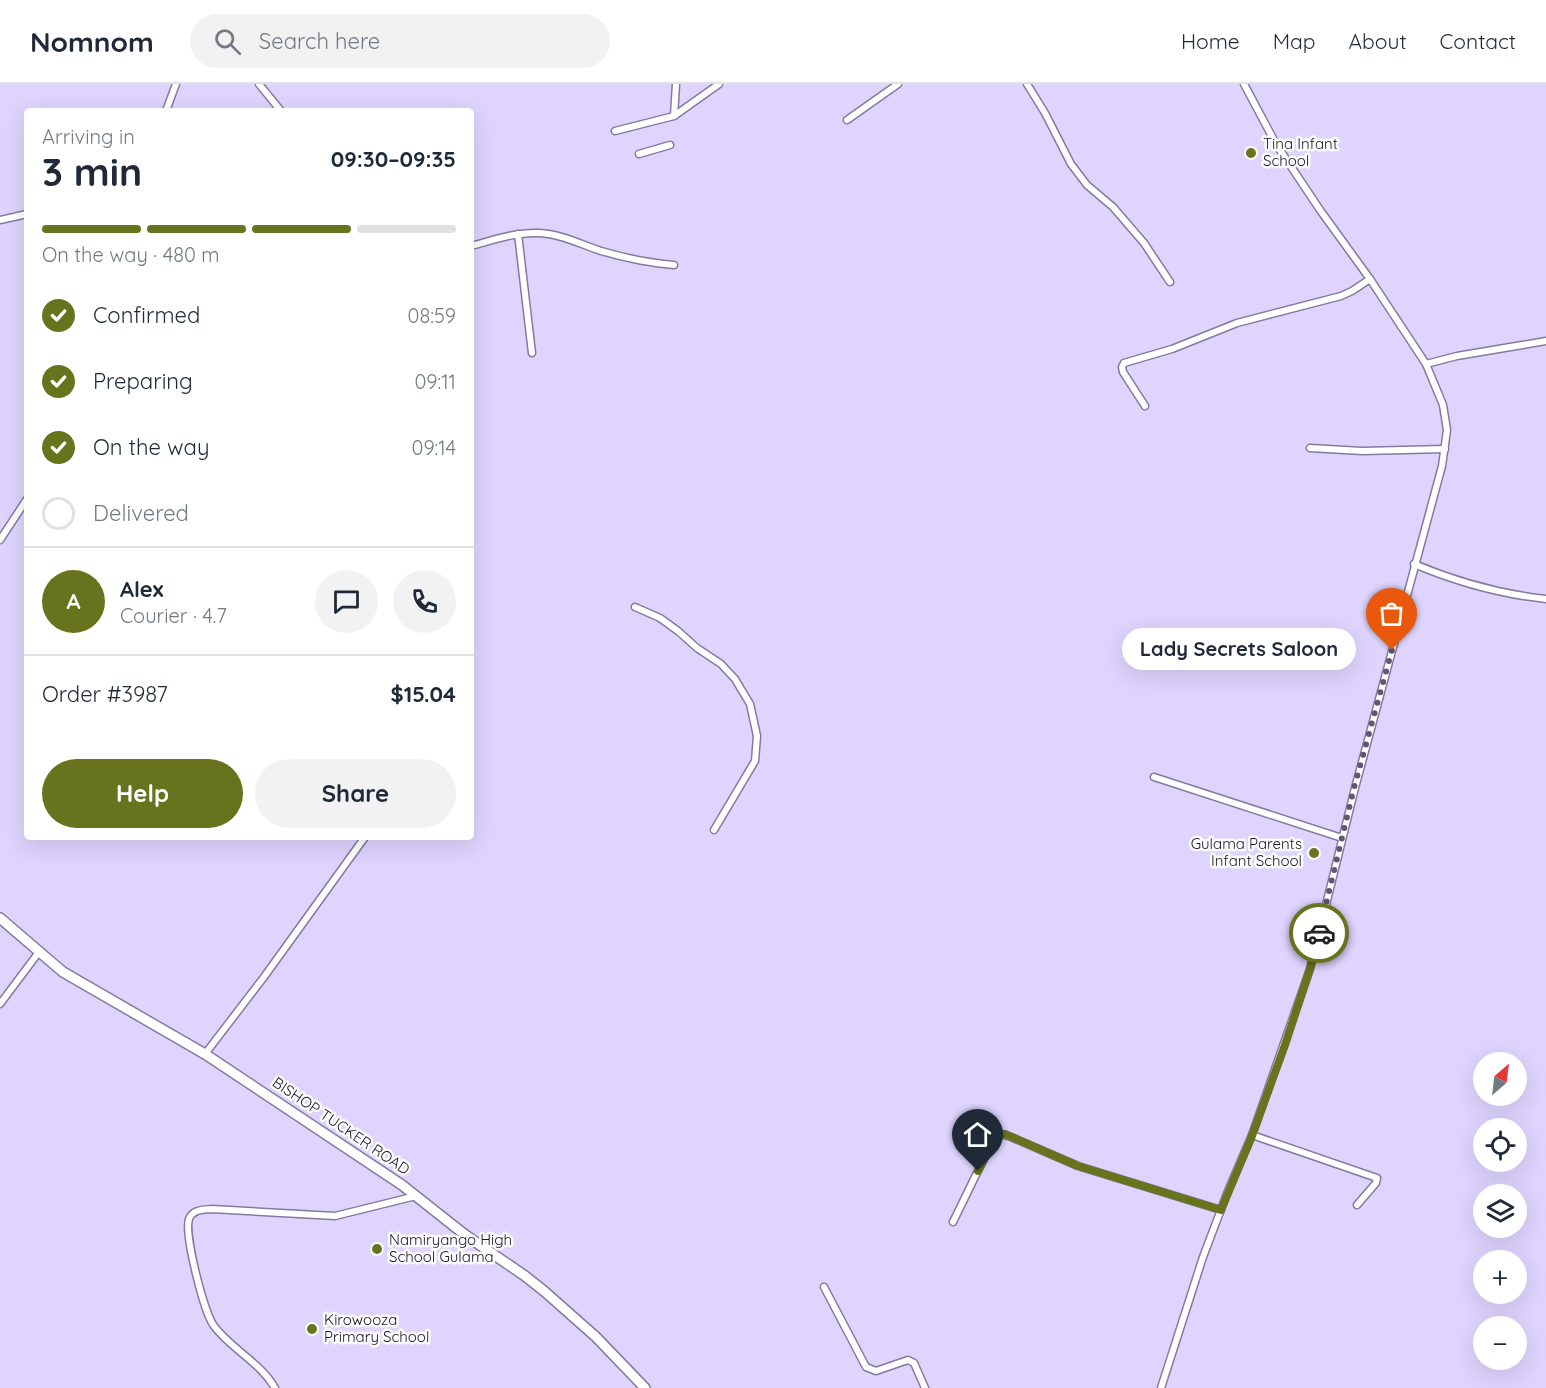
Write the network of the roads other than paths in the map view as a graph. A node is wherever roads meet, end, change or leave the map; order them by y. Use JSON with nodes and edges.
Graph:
{"nodes":[{"id":1,"x":176,"y":84,"type":"edge"},
{"id":2,"x":259,"y":84,"type":"edge"},
{"id":3,"x":676,"y":84,"type":"edge"},
{"id":4,"x":719,"y":84,"type":"edge"},
{"id":5,"x":898,"y":84,"type":"edge"},
{"id":6,"x":1027,"y":84,"type":"edge"},
{"id":7,"x":1244,"y":84,"type":"edge"},
{"id":8,"x":167,"y":108,"type":"edge"},
{"id":9,"x":279,"y":108,"type":"edge"},
{"id":10,"x":674,"y":116,"type":"junction"},
{"id":11,"x":848,"y":120,"type":"dead end"},
{"id":12,"x":615,"y":131,"type":"dead end"},
{"id":13,"x":670,"y":145,"type":"dead end"},
{"id":14,"x":639,"y":154,"type":"dead end"},
{"id":15,"x":24,"y":215,"type":"edge"},
{"id":16,"x":0,"y":220,"type":"edge"},
{"id":17,"x":518,"y":234,"type":"junction"},
{"id":18,"x":474,"y":245,"type":"edge"},
{"id":19,"x":674,"y":265,"type":"dead end"},
{"id":20,"x":1370,"y":279,"type":"junction"},
{"id":21,"x":1170,"y":282,"type":"dead end"},
{"id":22,"x":1546,"y":340,"type":"edge"},
{"id":23,"x":532,"y":354,"type":"dead end"},
{"id":24,"x":1426,"y":364,"type":"junction"},
{"id":25,"x":1145,"y":406,"type":"dead end"},
{"id":26,"x":1310,"y":448,"type":"dead end"},
{"id":27,"x":1444,"y":449,"type":"junction"},
{"id":28,"x":24,"y":504,"type":"edge"},
{"id":29,"x":0,"y":540,"type":"edge"},
{"id":30,"x":1414,"y":564,"type":"junction"},
{"id":31,"x":1546,"y":598,"type":"edge"},
{"id":32,"x":635,"y":607,"type":"dead end"},
{"id":33,"x":1154,"y":777,"type":"dead end"},
{"id":34,"x":714,"y":830,"type":"dead end"},
{"id":35,"x":1342,"y":838,"type":"junction"},
{"id":36,"x":363,"y":840,"type":"edge"},
{"id":37,"x":0,"y":918,"type":"edge"},
{"id":38,"x":39,"y":952,"type":"junction"},
{"id":39,"x":0,"y":1004,"type":"edge"},
{"id":40,"x":205,"y":1054,"type":"junction"},
{"id":41,"x":1252,"y":1136,"type":"junction"},
{"id":42,"x":417,"y":1196,"type":"junction"},
{"id":43,"x":1357,"y":1206,"type":"dead end"},
{"id":44,"x":1221,"y":1210,"type":"junction"},
{"id":45,"x":953,"y":1222,"type":"dead end"},
{"id":46,"x":824,"y":1287,"type":"dead end"},
{"id":47,"x":275,"y":1388,"type":"edge"},
{"id":48,"x":645,"y":1388,"type":"edge"},
{"id":49,"x":925,"y":1388,"type":"edge"},
{"id":50,"x":1161,"y":1388,"type":"edge"}],
"edges":[{"from":1,"to":8,"type":"street"},
{"from":2,"to":9,"type":"street"},
{"from":3,"to":10,"type":"street"},
{"from":4,"to":10,"type":"street"},
{"from":5,"to":11,"type":"street"},
{"from":6,"to":21,"type":"street"},
{"from":7,"to":20,"type":"street"},
{"from":10,"to":12,"type":"street"},
{"from":13,"to":14,"type":"street"},
{"from":15,"to":16,"type":"street"},
{"from":17,"to":18,"type":"street"},
{"from":17,"to":19,"type":"street"},
{"from":17,"to":23,"type":"street"},
{"from":20,"to":24,"type":"street"},
{"from":20,"to":25,"type":"street"},
{"from":22,"to":24,"type":"street"},
{"from":24,"to":27,"type":"street"},
{"from":26,"to":27,"type":"street"},
{"from":27,"to":30,"type":"street"},
{"from":28,"to":29,"type":"street"},
{"from":30,"to":31,"type":"street"},
{"from":30,"to":35,"type":"street"},
{"from":32,"to":34,"type":"street"},
{"from":33,"to":35,"type":"street"},
{"from":35,"to":41,"type":"street"},
{"from":36,"to":40,"type":"street"},
{"from":37,"to":38,"type":"main road","name":"BISHOP TUCKER ROAD"},
{"from":38,"to":39,"type":"street"},
{"from":38,"to":40,"type":"main road","name":"BISHOP TUCKER ROAD"},
{"from":40,"to":42,"type":"main road","name":"BISHOP TUCKER ROAD"},
{"from":41,"to":43,"type":"street"},
{"from":41,"to":44,"type":"street"},
{"from":42,"to":47,"type":"street"},
{"from":42,"to":48,"type":"main road","name":"BISHOP TUCKER ROAD"},
{"from":44,"to":45,"type":"street"},
{"from":44,"to":50,"type":"street"},
{"from":46,"to":49,"type":"street"}]}
